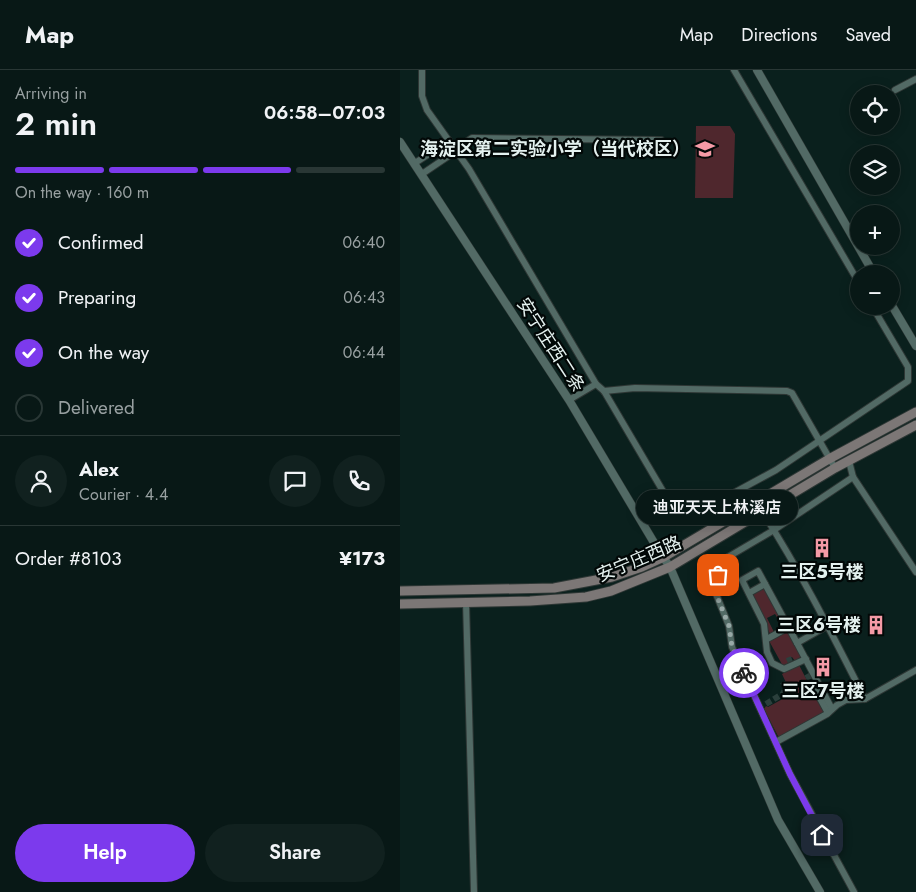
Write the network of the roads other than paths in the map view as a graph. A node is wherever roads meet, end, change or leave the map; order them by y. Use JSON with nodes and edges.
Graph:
{"nodes":[{"id":1,"x":422,"y":70,"type":"edge"},
{"id":2,"x":734,"y":70,"type":"edge"},
{"id":3,"x":757,"y":70,"type":"edge"},
{"id":4,"x":916,"y":79,"type":"edge"},
{"id":5,"x":900,"y":87,"type":"edge"},
{"id":6,"x":661,"y":140,"type":"dead end"},
{"id":7,"x":449,"y":141,"type":"junction"},
{"id":8,"x":400,"y":142,"type":"edge"},
{"id":9,"x":456,"y":150,"type":"junction"},
{"id":10,"x":415,"y":163,"type":"junction"},
{"id":11,"x":422,"y":174,"type":"junction"},
{"id":12,"x":869,"y":265,"type":"edge"},
{"id":13,"x":850,"y":268,"type":"edge"},
{"id":14,"x":877,"y":315,"type":"edge"},
{"id":15,"x":898,"y":315,"type":"edge"},
{"id":16,"x":916,"y":346,"type":"edge"},
{"id":17,"x":596,"y":384,"type":"junction"},
{"id":18,"x":604,"y":391,"type":"junction"},
{"id":19,"x":569,"y":400,"type":"junction"},
{"id":20,"x":916,"y":412,"type":"edge"},
{"id":21,"x":916,"y":425,"type":"edge"},
{"id":22,"x":820,"y":441,"type":"junction"},
{"id":23,"x":829,"y":459,"type":"junction"},
{"id":24,"x":849,"y":461,"type":"junction"},
{"id":25,"x":835,"y":468,"type":"junction"},
{"id":26,"x":853,"y":477,"type":"junction"},
{"id":27,"x":763,"y":513,"type":"junction"},
{"id":28,"x":774,"y":530,"type":"junction"},
{"id":29,"x":664,"y":557,"type":"junction"},
{"id":30,"x":670,"y":567,"type":"junction"},
{"id":31,"x":916,"y":572,"type":"edge"},
{"id":32,"x":765,"y":584,"type":"junction"},
{"id":33,"x":400,"y":591,"type":"edge"},
{"id":34,"x":749,"y":593,"type":"junction"},
{"id":35,"x":466,"y":602,"type":"junction"},
{"id":36,"x":400,"y":604,"type":"edge"},
{"id":37,"x":827,"y":626,"type":"junction"},
{"id":38,"x":789,"y":627,"type":"junction"},
{"id":39,"x":766,"y":639,"type":"junction"},
{"id":40,"x":798,"y":643,"type":"junction"},
{"id":41,"x":806,"y":659,"type":"junction"},
{"id":42,"x":916,"y":670,"type":"edge"},
{"id":43,"x":816,"y":691,"type":"tunnel mouth"},
{"id":44,"x":865,"y":699,"type":"junction"},
{"id":45,"x":830,"y":711,"type":"junction"},
{"id":46,"x":776,"y":742,"type":"junction"},
{"id":47,"x":474,"y":892,"type":"edge"},
{"id":48,"x":820,"y":892,"type":"edge"},
{"id":49,"x":854,"y":892,"type":"edge"}],
"edges":[{"from":1,"to":7,"type":"street"},
{"from":2,"to":13,"type":"street"},
{"from":3,"to":12,"type":"street"},
{"from":4,"to":5,"type":"street"},
{"from":6,"to":9,"type":"street"},
{"from":7,"to":9,"type":"street"},
{"from":7,"to":10,"type":"street"},
{"from":8,"to":10,"type":"street","name":"安宁庄西二条"},
{"from":9,"to":11,"type":"street"},
{"from":9,"to":17,"type":"street"},
{"from":10,"to":11,"type":"street","name":"安宁庄西二条"},
{"from":11,"to":19,"type":"street","name":"安宁庄西二条"},
{"from":14,"to":22,"type":"street"},
{"from":15,"to":16,"type":"street"},
{"from":17,"to":18,"type":"street"},
{"from":17,"to":19,"type":"street"},
{"from":18,"to":22,"type":"street"},
{"from":18,"to":22,"type":"street"},
{"from":19,"to":29,"type":"street","name":"安宁庄西二条"},
{"from":20,"to":23,"type":"main road","name":"安宁庄西路"},
{"from":21,"to":24,"type":"main road","name":"安宁庄西路"},
{"from":22,"to":23,"type":"street"},
{"from":23,"to":25,"type":"street"},
{"from":23,"to":29,"type":"main road","name":"安宁庄西路"},
{"from":24,"to":25,"type":"main road","name":"安宁庄西路"},
{"from":24,"to":26,"type":"street"},
{"from":25,"to":27,"type":"main road","name":"安宁庄西路"},
{"from":26,"to":28,"type":"street"},
{"from":26,"to":31,"type":"street"},
{"from":27,"to":28,"type":"street"},
{"from":27,"to":30,"type":"main road","name":"安宁庄西路"},
{"from":28,"to":37,"type":"street"},
{"from":28,"to":46,"type":"street"},
{"from":29,"to":30,"type":"street","name":"安宁庄西二条"},
{"from":29,"to":33,"type":"main road","name":"安宁庄西路"},
{"from":30,"to":35,"type":"main road","name":"安宁庄西路"},
{"from":30,"to":48,"type":"street","name":"安宁庄西二条"},
{"from":32,"to":34,"type":"street"},
{"from":32,"to":34,"type":"street"},
{"from":32,"to":38,"type":"street"},
{"from":34,"to":39,"type":"street"},
{"from":35,"to":36,"type":"main road","name":"安宁庄西路"},
{"from":35,"to":47,"type":"street"},
{"from":37,"to":40,"type":"street"},
{"from":37,"to":44,"type":"street"},
{"from":38,"to":39,"type":"street"},
{"from":38,"to":40,"type":"street"},
{"from":39,"to":41,"type":"street"},
{"from":40,"to":41,"type":"street"},
{"from":41,"to":45,"type":"street"},
{"from":42,"to":44,"type":"street"},
{"from":43,"to":45,"type":"street"},
{"from":44,"to":45,"type":"street"},
{"from":45,"to":46,"type":"street"},
{"from":46,"to":49,"type":"street"}]}
